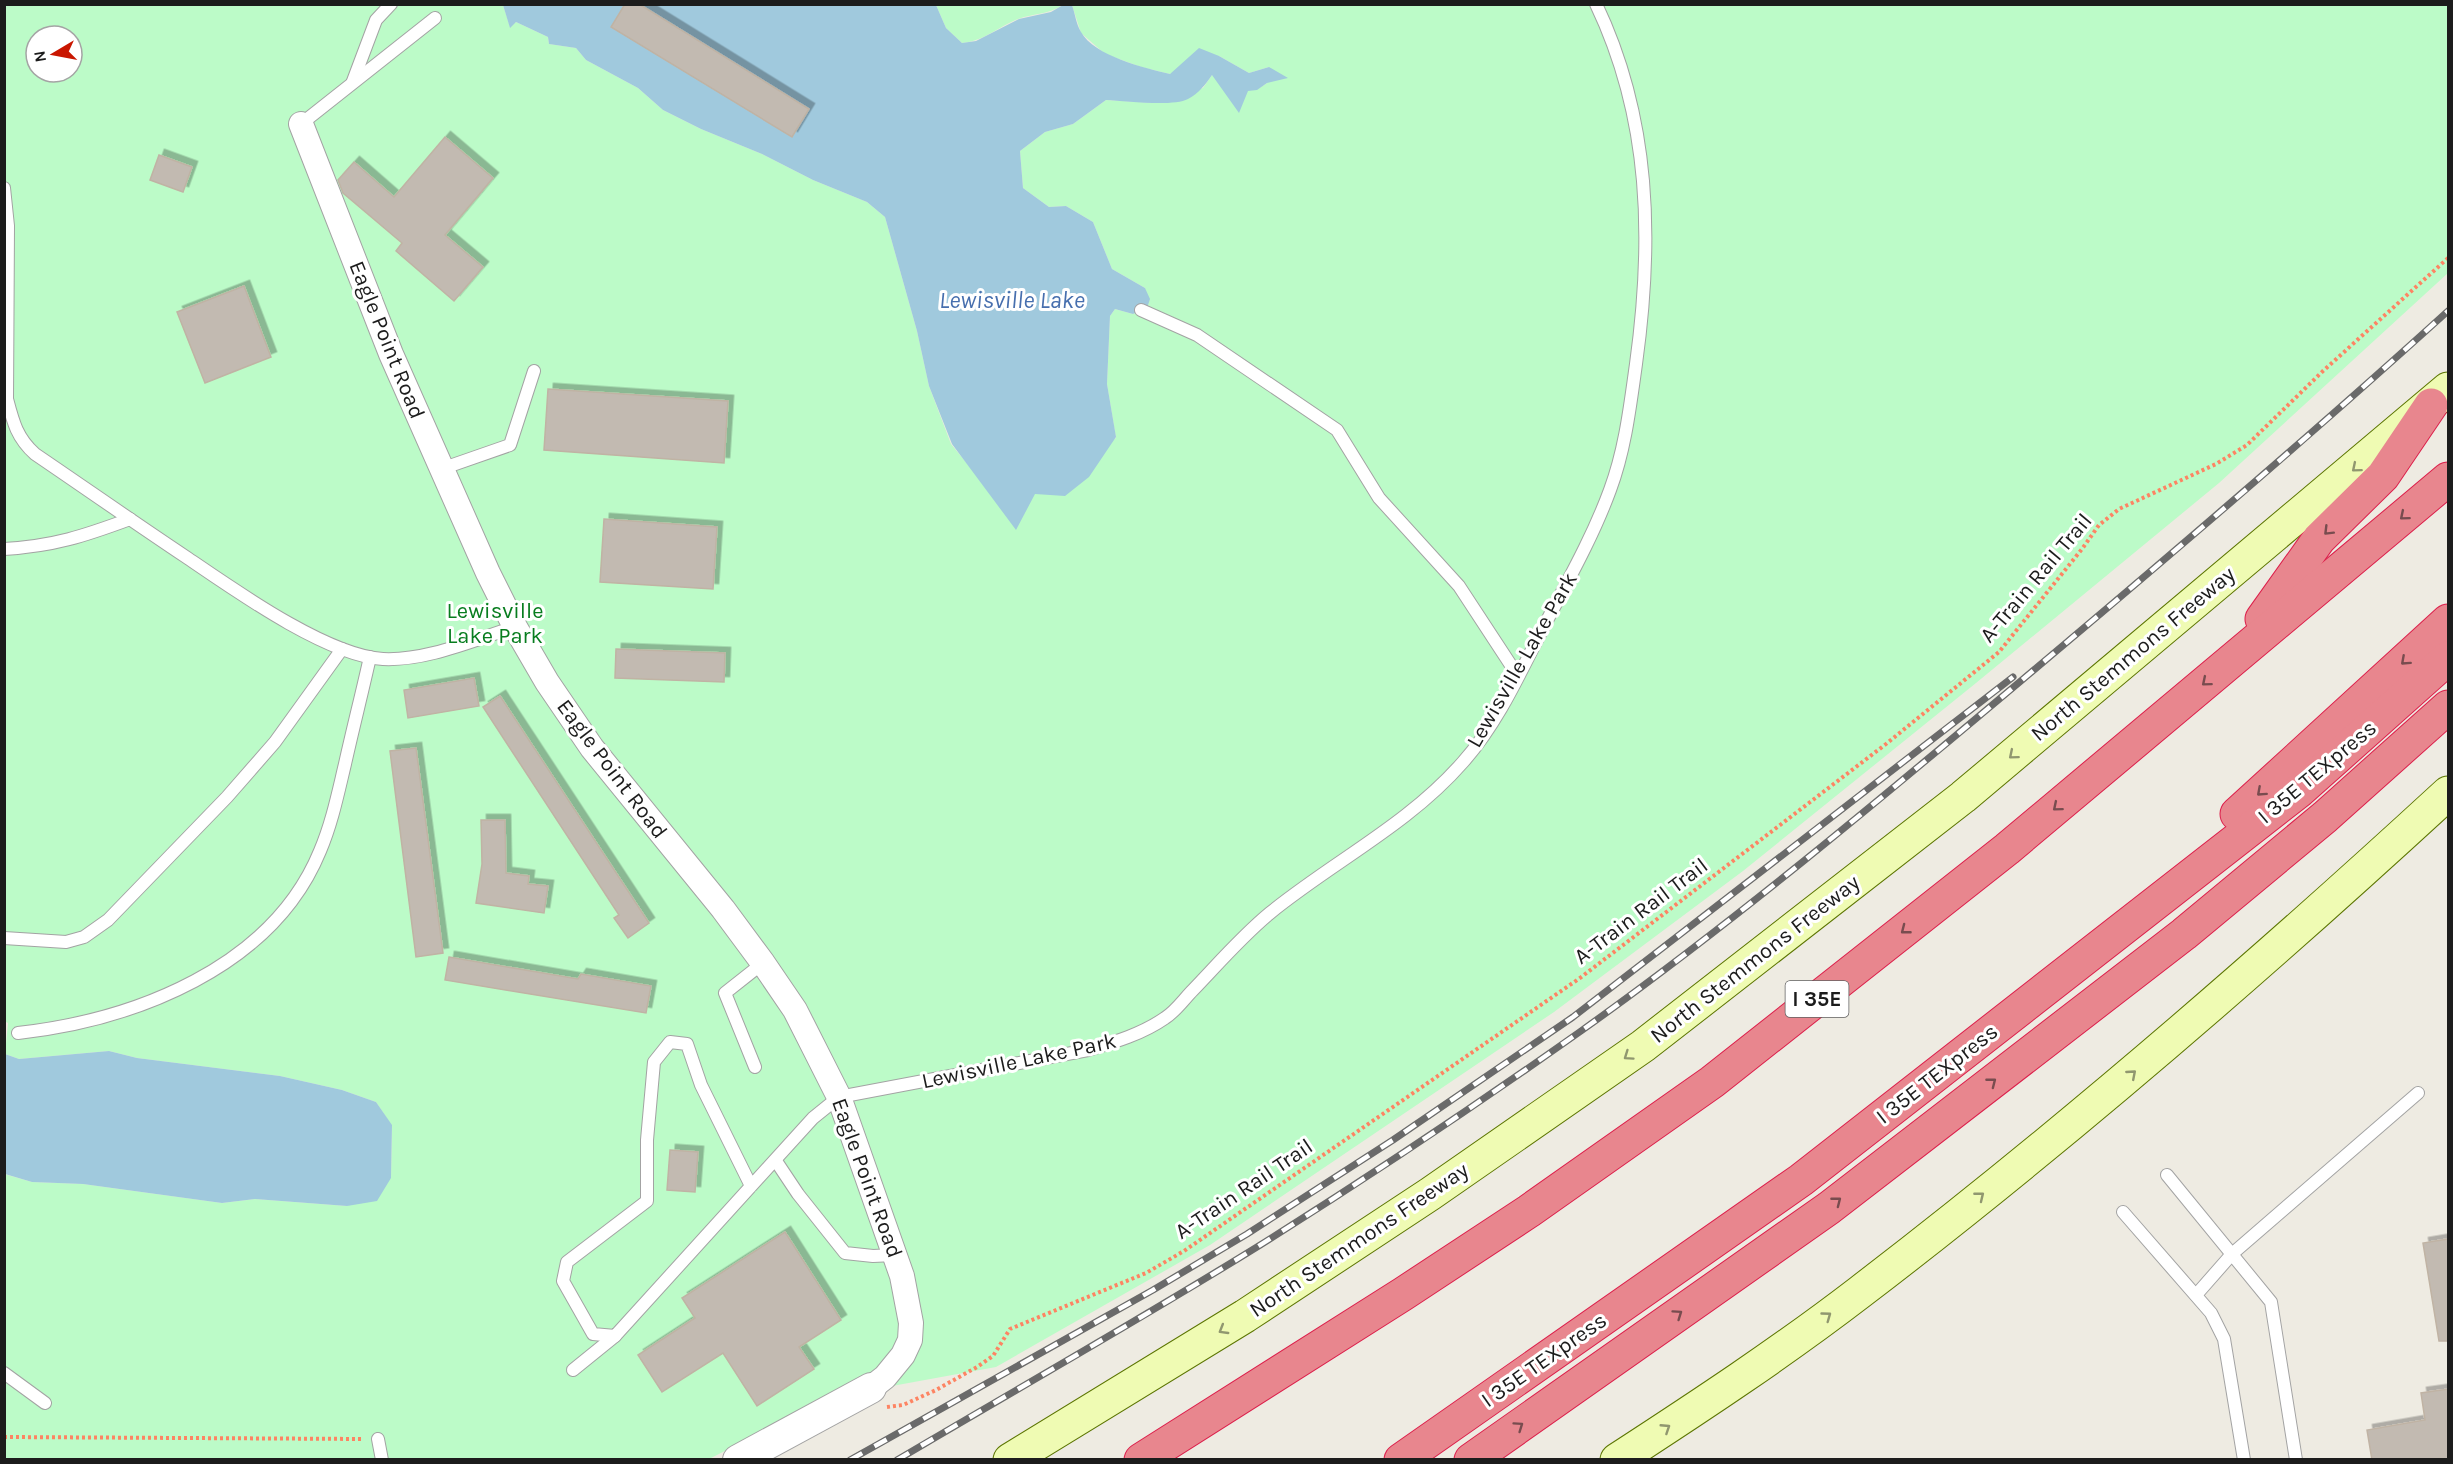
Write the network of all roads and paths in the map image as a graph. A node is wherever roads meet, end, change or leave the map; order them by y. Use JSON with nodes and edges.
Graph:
{"nodes":[{"id":1,"x":390,"y":4,"type":"edge"},
{"id":2,"x":1596,"y":4,"type":"edge"},
{"id":3,"x":435,"y":18,"type":"dead end"},
{"id":4,"x":352,"y":82,"type":"junction"},
{"id":5,"x":301,"y":124,"type":"joint"},
{"id":6,"x":4,"y":188,"type":"edge"},
{"id":7,"x":2448,"y":258,"type":"edge"},
{"id":8,"x":1141,"y":310,"type":"dead end"},
{"id":9,"x":534,"y":371,"type":"dead end"},
{"id":10,"x":2440,"y":397,"type":"edge"},
{"id":11,"x":441,"y":470,"type":"junction"},
{"id":12,"x":2448,"y":479,"type":"edge"},
{"id":13,"x":130,"y":519,"type":"junction"},
{"id":14,"x":4,"y":549,"type":"edge"},
{"id":15,"x":2448,"y":621,"type":"edge"},
{"id":16,"x":515,"y":627,"type":"junction"},
{"id":17,"x":342,"y":649,"type":"junction"},
{"id":18,"x":370,"y":657,"type":"junction"},
{"id":19,"x":2235,"y":657,"type":"junction"},
{"id":20,"x":2448,"y":658,"type":"edge"},
{"id":21,"x":1518,"y":676,"type":"junction"},
{"id":22,"x":2448,"y":707,"type":"edge"},
{"id":23,"x":2448,"y":793,"type":"edge"},
{"id":24,"x":2122,"y":930,"type":"junction"},
{"id":25,"x":4,"y":938,"type":"edge"},
{"id":26,"x":763,"y":963,"type":"junction"},
{"id":27,"x":18,"y":1033,"type":"dead end"},
{"id":28,"x":755,"y":1067,"type":"dead end"},
{"id":29,"x":2418,"y":1093,"type":"dead end"},
{"id":30,"x":839,"y":1097,"type":"junction"},
{"id":31,"x":776,"y":1161,"type":"junction"},
{"id":32,"x":2168,"y":1174,"type":"dead end"},
{"id":33,"x":751,"y":1186,"type":"junction"},
{"id":34,"x":2123,"y":1212,"type":"dead end"},
{"id":35,"x":2232,"y":1254,"type":"junction"},
{"id":36,"x":894,"y":1255,"type":"junction"},
{"id":37,"x":2196,"y":1295,"type":"junction"},
{"id":38,"x":615,"y":1336,"type":"junction"},
{"id":39,"x":573,"y":1370,"type":"dead end"},
{"id":40,"x":4,"y":1373,"type":"edge"},
{"id":41,"x":877,"y":1397,"type":"junction"},
{"id":42,"x":45,"y":1403,"type":"dead end"},
{"id":43,"x":4,"y":1437,"type":"edge"},
{"id":44,"x":378,"y":1439,"type":"joint"},
{"id":45,"x":382,"y":1460,"type":"edge"},
{"id":46,"x":738,"y":1460,"type":"edge"},
{"id":47,"x":1010,"y":1460,"type":"edge"},
{"id":48,"x":1141,"y":1460,"type":"edge"},
{"id":49,"x":1401,"y":1460,"type":"edge"},
{"id":50,"x":1471,"y":1460,"type":"edge"},
{"id":51,"x":1617,"y":1460,"type":"edge"},
{"id":52,"x":2244,"y":1460,"type":"edge"},
{"id":53,"x":2296,"y":1460,"type":"edge"}],
"edges":[{"from":1,"to":4,"type":"lane"},
{"from":2,"to":21,"type":"lane","name":"Lewisville Lake Park"},
{"from":3,"to":4,"type":"lane"},
{"from":4,"to":5,"type":"lane"},
{"from":5,"to":11,"type":"street","name":"Eagle Point Road"},
{"from":6,"to":13,"type":"lane"},
{"from":7,"to":41,"type":"path","name":"A-Train Rail Trail"},
{"from":8,"to":21,"type":"lane"},
{"from":9,"to":11,"type":"lane"},
{"from":10,"to":19,"type":"highway","one_way":true},
{"from":10,"to":47,"type":"main road","name":"North Stemmons Freeway","one_way":true},
{"from":11,"to":16,"type":"street","name":"Eagle Point Road"},
{"from":12,"to":19,"type":"highway","number":"I 35E","one_way":true},
{"from":13,"to":14,"type":"lane"},
{"from":13,"to":17,"type":"lane"},
{"from":15,"to":24,"type":"highway","one_way":true},
{"from":16,"to":18,"type":"lane"},
{"from":16,"to":26,"type":"street","name":"Eagle Point Road"},
{"from":17,"to":18,"type":"lane"},
{"from":17,"to":25,"type":"lane"},
{"from":18,"to":27,"type":"lane"},
{"from":19,"to":48,"type":"highway","number":"I 35E","one_way":true},
{"from":20,"to":24,"type":"highway","name":"I 35E TEXpress"},
{"from":21,"to":30,"type":"lane","name":"Lewisville Lake Park"},
{"from":50,"to":22,"type":"highway","one_way":true},
{"from":51,"to":23,"type":"main road","one_way":true},
{"from":24,"to":49,"type":"highway","name":"I 35E TEXpress"},
{"from":26,"to":28,"type":"lane"},
{"from":26,"to":30,"type":"street","name":"Eagle Point Road"},
{"from":29,"to":35,"type":"lane"},
{"from":30,"to":31,"type":"lane","name":"Lewisville Lake Park"},
{"from":30,"to":36,"type":"street","name":"Eagle Point Road"},
{"from":31,"to":33,"type":"lane","name":"Lewisville Lake Park"},
{"from":31,"to":36,"type":"lane"},
{"from":32,"to":35,"type":"lane"},
{"from":33,"to":38,"type":"lane","name":"Lewisville Lake Park"},
{"from":33,"to":38,"type":"lane"},
{"from":34,"to":37,"type":"lane"},
{"from":35,"to":37,"type":"lane"},
{"from":35,"to":53,"type":"lane"},
{"from":36,"to":41,"type":"street","name":"Eagle Point Road"},
{"from":37,"to":52,"type":"lane"},
{"from":38,"to":39,"type":"lane","name":"Lewisville Lake Park"},
{"from":40,"to":42,"type":"lane"},
{"from":41,"to":46,"type":"street"},
{"from":43,"to":44,"type":"path"},
{"from":44,"to":45,"type":"lane"}]}
